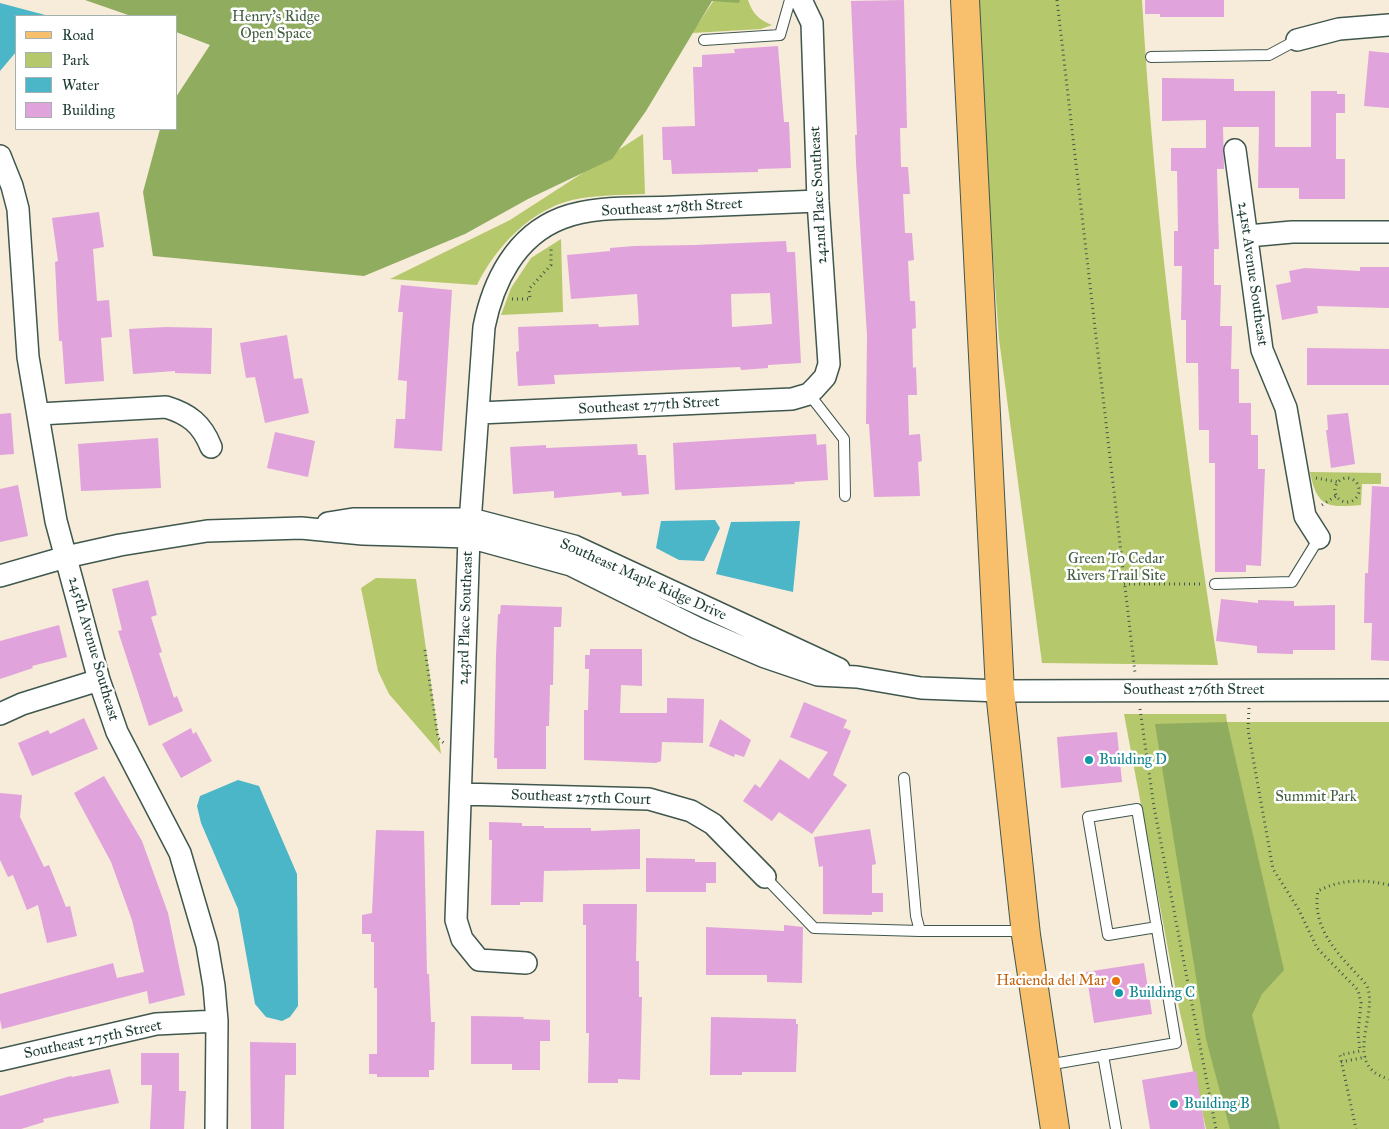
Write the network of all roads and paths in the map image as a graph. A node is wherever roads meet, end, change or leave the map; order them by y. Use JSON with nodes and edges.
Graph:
{"nodes":[{"id":1,"x":790,"y":0,"type":"edge"},
{"id":2,"x":800,"y":0,"type":"edge"},
{"id":3,"x":966,"y":0,"type":"edge"},
{"id":4,"x":1057,"y":0,"type":"edge"},
{"id":5,"x":1389,"y":25,"type":"edge"},
{"id":6,"x":704,"y":40,"type":"dead end"},
{"id":7,"x":1297,"y":40,"type":"joint"},
{"id":8,"x":1151,"y":57,"type":"dead end"},
{"id":9,"x":1234,"y":150,"type":"dead end"},
{"id":10,"x":0,"y":156,"type":"edge"},
{"id":11,"x":818,"y":201,"type":"junction"},
{"id":12,"x":550,"y":225,"type":"junction"},
{"id":13,"x":1389,"y":232,"type":"edge"},
{"id":14,"x":532,"y":236,"type":"joint"},
{"id":15,"x":1248,"y":236,"type":"junction"},
{"id":16,"x":490,"y":299,"type":"junction"},
{"id":17,"x":812,"y":391,"type":"junction"},
{"id":18,"x":39,"y":414,"type":"junction"},
{"id":19,"x":479,"y":414,"type":"junction"},
{"id":20,"x":210,"y":447,"type":"dead end"},
{"id":21,"x":1360,"y":490,"type":"joint"},
{"id":22,"x":845,"y":496,"type":"dead end"},
{"id":23,"x":470,"y":528,"type":"junction"},
{"id":24,"x":1319,"y":538,"type":"joint"},
{"id":25,"x":66,"y":557,"type":"junction"},
{"id":26,"x":0,"y":576,"type":"edge"},
{"id":27,"x":1124,"y":584,"type":"junction"},
{"id":28,"x":1215,"y":584,"type":"joint"},
{"id":29,"x":425,"y":650,"type":"dead end"},
{"id":30,"x":100,"y":680,"type":"junction"},
{"id":31,"x":1137,"y":690,"type":"junction"},
{"id":32,"x":1249,"y":690,"type":"junction"},
{"id":33,"x":1389,"y":690,"type":"edge"},
{"id":34,"x":1000,"y":691,"type":"junction"},
{"id":35,"x":0,"y":714,"type":"edge"},
{"id":36,"x":462,"y":746,"type":"junction"},
{"id":37,"x":904,"y":778,"type":"dead end"},
{"id":38,"x":461,"y":794,"type":"junction"},
{"id":39,"x":765,"y":877,"type":"joint"},
{"id":40,"x":1389,"y":885,"type":"edge"},
{"id":41,"x":1157,"y":927,"type":"junction"},
{"id":42,"x":920,"y":931,"type":"junction"},
{"id":43,"x":1026,"y":931,"type":"junction"},
{"id":44,"x":526,"y":963,"type":"dead end"},
{"id":45,"x":216,"y":1021,"type":"junction"},
{"id":46,"x":1103,"y":1055,"type":"junction"},
{"id":47,"x":1366,"y":1057,"type":"junction"},
{"id":48,"x":0,"y":1060,"type":"edge"},
{"id":49,"x":1342,"y":1062,"type":"junction"},
{"id":50,"x":1046,"y":1065,"type":"junction"},
{"id":51,"x":1389,"y":1079,"type":"edge"},
{"id":52,"x":216,"y":1129,"type":"edge"},
{"id":53,"x":1055,"y":1129,"type":"edge"},
{"id":54,"x":1116,"y":1129,"type":"edge"},
{"id":55,"x":1216,"y":1129,"type":"edge"},
{"id":56,"x":1356,"y":1129,"type":"edge"}],
"edges":[{"from":1,"to":6,"type":"lane"},
{"from":2,"to":11,"type":"street","name":"242nd Place Southeast"},
{"from":3,"to":34,"type":"main road"},
{"from":4,"to":27,"type":"path"},
{"from":5,"to":7,"type":"street"},
{"from":7,"to":8,"type":"lane"},
{"from":9,"to":15,"type":"street","name":"241st Avenue Southeast"},
{"from":10,"to":18,"type":"street","name":"245th Avenue Southeast"},
{"from":11,"to":12,"type":"street","name":"Southeast 278th Street"},
{"from":11,"to":17,"type":"street","name":"242nd Place Southeast"},
{"from":12,"to":14,"type":"street","name":"Southeast 278th Street"},
{"from":12,"to":16,"type":"path"},
{"from":13,"to":15,"type":"street"},
{"from":14,"to":16,"type":"street","name":"243rd Place Southeast"},
{"from":15,"to":24,"type":"street","name":"241st Avenue Southeast"},
{"from":16,"to":19,"type":"street","name":"243rd Place Southeast"},
{"from":17,"to":19,"type":"street","name":"Southeast 277th Street"},
{"from":17,"to":22,"type":"lane"},
{"from":18,"to":20,"type":"street"},
{"from":18,"to":25,"type":"street","name":"245th Avenue Southeast"},
{"from":19,"to":23,"type":"street","name":"243rd Place Southeast"},
{"from":21,"to":21,"type":"path"},
{"from":23,"to":25,"type":"street","name":"Southeast Maple Ridge Drive"},
{"from":23,"to":34,"type":"street","name":"Southeast Maple Ridge Drive"},
{"from":23,"to":36,"type":"street","name":"243rd Place Southeast"},
{"from":24,"to":28,"type":"lane"},
{"from":25,"to":26,"type":"street","name":"Southeast Maple Ridge Drive"},
{"from":25,"to":30,"type":"street","name":"245th Avenue Southeast"},
{"from":27,"to":28,"type":"path"},
{"from":27,"to":31,"type":"path"},
{"from":29,"to":36,"type":"path"},
{"from":30,"to":35,"type":"street"},
{"from":30,"to":45,"type":"street","name":"245th Avenue Southeast"},
{"from":31,"to":32,"type":"street","name":"Southeast 276th Street"},
{"from":31,"to":34,"type":"street","name":"Southeast 276th Street"},
{"from":31,"to":55,"type":"path"},
{"from":32,"to":33,"type":"street","name":"Southeast 276th Street"},
{"from":32,"to":49,"type":"path"},
{"from":34,"to":43,"type":"main road"},
{"from":36,"to":38,"type":"street","name":"243rd Place Southeast"},
{"from":37,"to":42,"type":"lane"},
{"from":38,"to":39,"type":"street","name":"Southeast 275th Court"},
{"from":38,"to":44,"type":"street","name":"243rd Place Southeast"},
{"from":39,"to":42,"type":"lane"},
{"from":40,"to":47,"type":"path"},
{"from":41,"to":41,"type":"lane"},
{"from":41,"to":46,"type":"lane"},
{"from":42,"to":43,"type":"lane"},
{"from":43,"to":50,"type":"main road"},
{"from":45,"to":48,"type":"street","name":"Southeast 275th Street"},
{"from":45,"to":52,"type":"street","name":"245th Avenue Southeast"},
{"from":46,"to":50,"type":"lane"},
{"from":46,"to":54,"type":"lane"},
{"from":47,"to":49,"type":"path"},
{"from":47,"to":51,"type":"path"},
{"from":49,"to":56,"type":"path"},
{"from":50,"to":53,"type":"main road"}]}
